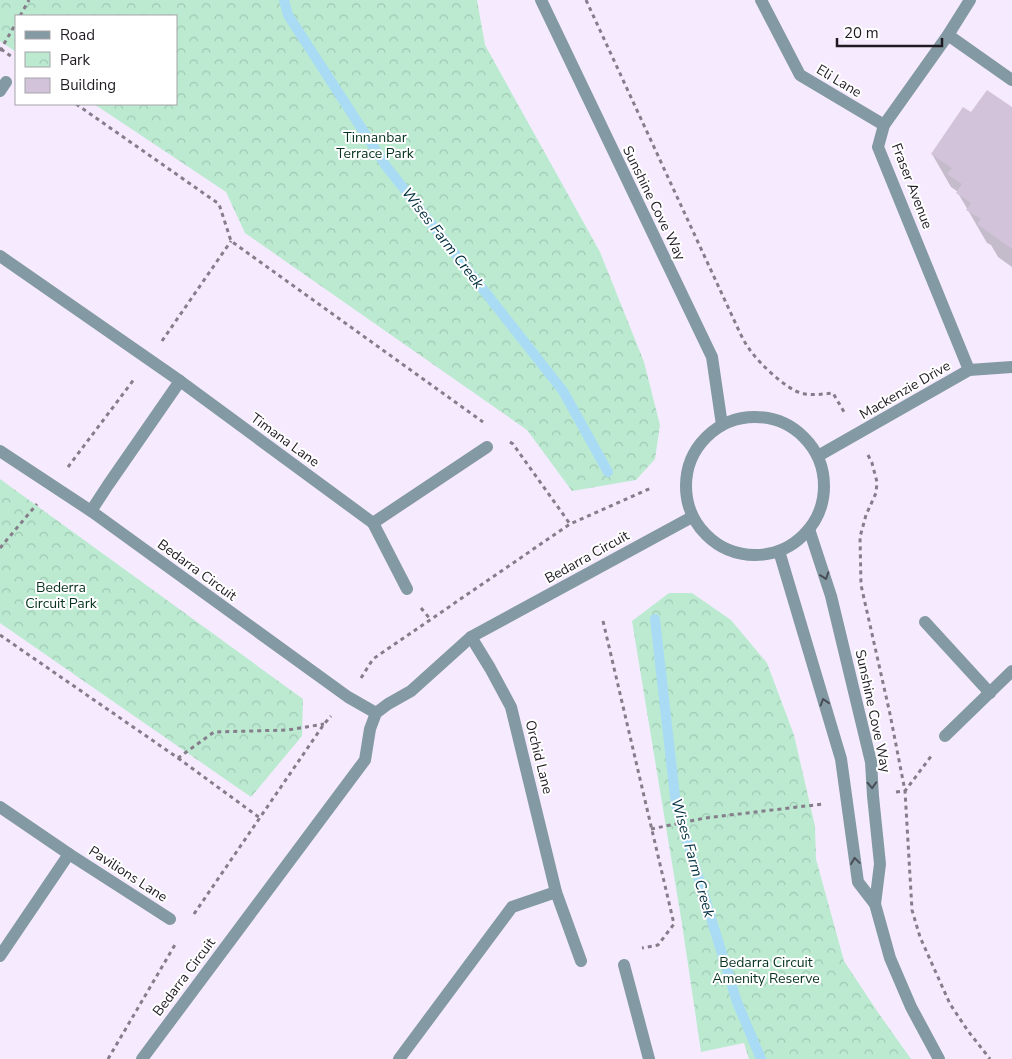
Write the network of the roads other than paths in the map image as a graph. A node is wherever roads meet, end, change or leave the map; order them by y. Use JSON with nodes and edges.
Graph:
{"nodes":[{"id":1,"x":541,"y":0,"type":"edge"},
{"id":2,"x":761,"y":0,"type":"edge"},
{"id":3,"x":970,"y":0,"type":"edge"},
{"id":4,"x":948,"y":34,"type":"junction"},
{"id":5,"x":1012,"y":80,"type":"edge"},
{"id":6,"x":884,"y":125,"type":"junction"},
{"id":7,"x":0,"y":256,"type":"edge"},
{"id":8,"x":1012,"y":367,"type":"edge"},
{"id":9,"x":969,"y":370,"type":"junction"},
{"id":10,"x":180,"y":381,"type":"junction"},
{"id":11,"x":722,"y":425,"type":"junction"},
{"id":12,"x":487,"y":447,"type":"dead end"},
{"id":13,"x":0,"y":451,"type":"edge"},
{"id":14,"x":818,"y":456,"type":"junction"},
{"id":15,"x":91,"y":512,"type":"junction"},
{"id":16,"x":692,"y":517,"type":"junction"},
{"id":17,"x":372,"y":523,"type":"junction"},
{"id":18,"x":809,"y":529,"type":"junction"},
{"id":19,"x":779,"y":551,"type":"junction"},
{"id":20,"x":407,"y":589,"type":"dead end"},
{"id":21,"x":925,"y":622,"type":"dead end"},
{"id":22,"x":471,"y":637,"type":"junction"},
{"id":23,"x":1012,"y":671,"type":"edge"},
{"id":24,"x":990,"y":693,"type":"junction"},
{"id":25,"x":376,"y":713,"type":"junction"},
{"id":26,"x":945,"y":736,"type":"dead end"},
{"id":27,"x":0,"y":807,"type":"edge"},
{"id":28,"x":69,"y":854,"type":"junction"},
{"id":29,"x":556,"y":892,"type":"junction"},
{"id":30,"x":875,"y":904,"type":"junction"},
{"id":31,"x":170,"y":919,"type":"dead end"},
{"id":32,"x":0,"y":956,"type":"edge"},
{"id":33,"x":581,"y":961,"type":"dead end"},
{"id":34,"x":624,"y":965,"type":"dead end"},
{"id":35,"x":142,"y":1059,"type":"edge"},
{"id":36,"x":399,"y":1059,"type":"edge"},
{"id":37,"x":649,"y":1059,"type":"edge"},
{"id":38,"x":939,"y":1059,"type":"edge"}],
"edges":[{"from":1,"to":11,"type":"street","name":"Sunshine Cove Way"},
{"from":2,"to":6,"type":"street","name":"Eli Lane"},
{"from":3,"to":4,"type":"street","name":"Fraser Avenue"},
{"from":4,"to":5,"type":"street"},
{"from":4,"to":6,"type":"street","name":"Fraser Avenue"},
{"from":6,"to":9,"type":"street","name":"Fraser Avenue"},
{"from":7,"to":10,"type":"street","name":"Timana Lane"},
{"from":8,"to":9,"type":"street","name":"Mackenzie Drive"},
{"from":9,"to":14,"type":"street","name":"Mackenzie Drive"},
{"from":10,"to":15,"type":"street"},
{"from":10,"to":17,"type":"street","name":"Timana Lane"},
{"from":11,"to":14,"type":"street"},
{"from":11,"to":16,"type":"street"},
{"from":12,"to":17,"type":"street"},
{"from":13,"to":15,"type":"street","name":"Bedarra Circuit"},
{"from":14,"to":18,"type":"street"},
{"from":15,"to":25,"type":"street","name":"Bedarra Circuit"},
{"from":16,"to":19,"type":"street"},
{"from":16,"to":22,"type":"street","name":"Bedarra Circuit"},
{"from":17,"to":20,"type":"street","name":"Timana Lane"},
{"from":18,"to":19,"type":"street"},
{"from":18,"to":30,"type":"street","name":"Sunshine Cove Way","one_way":true},
{"from":30,"to":19,"type":"street","name":"Sunshine Cove Way","one_way":true},
{"from":21,"to":24,"type":"street"},
{"from":22,"to":25,"type":"street","name":"Bedarra Circuit"},
{"from":22,"to":29,"type":"street","name":"Orchid Lane"},
{"from":23,"to":24,"type":"street"},
{"from":24,"to":26,"type":"street"},
{"from":25,"to":35,"type":"street","name":"Bedarra Circuit"},
{"from":27,"to":28,"type":"street","name":"Pavilions Lane"},
{"from":28,"to":31,"type":"street","name":"Pavilions Lane"},
{"from":28,"to":32,"type":"street","name":"Pavilions Lane"},
{"from":29,"to":33,"type":"street","name":"Orchid Lane"},
{"from":29,"to":36,"type":"street"},
{"from":30,"to":38,"type":"street","name":"Sunshine Cove Way"},
{"from":34,"to":37,"type":"street"}]}
